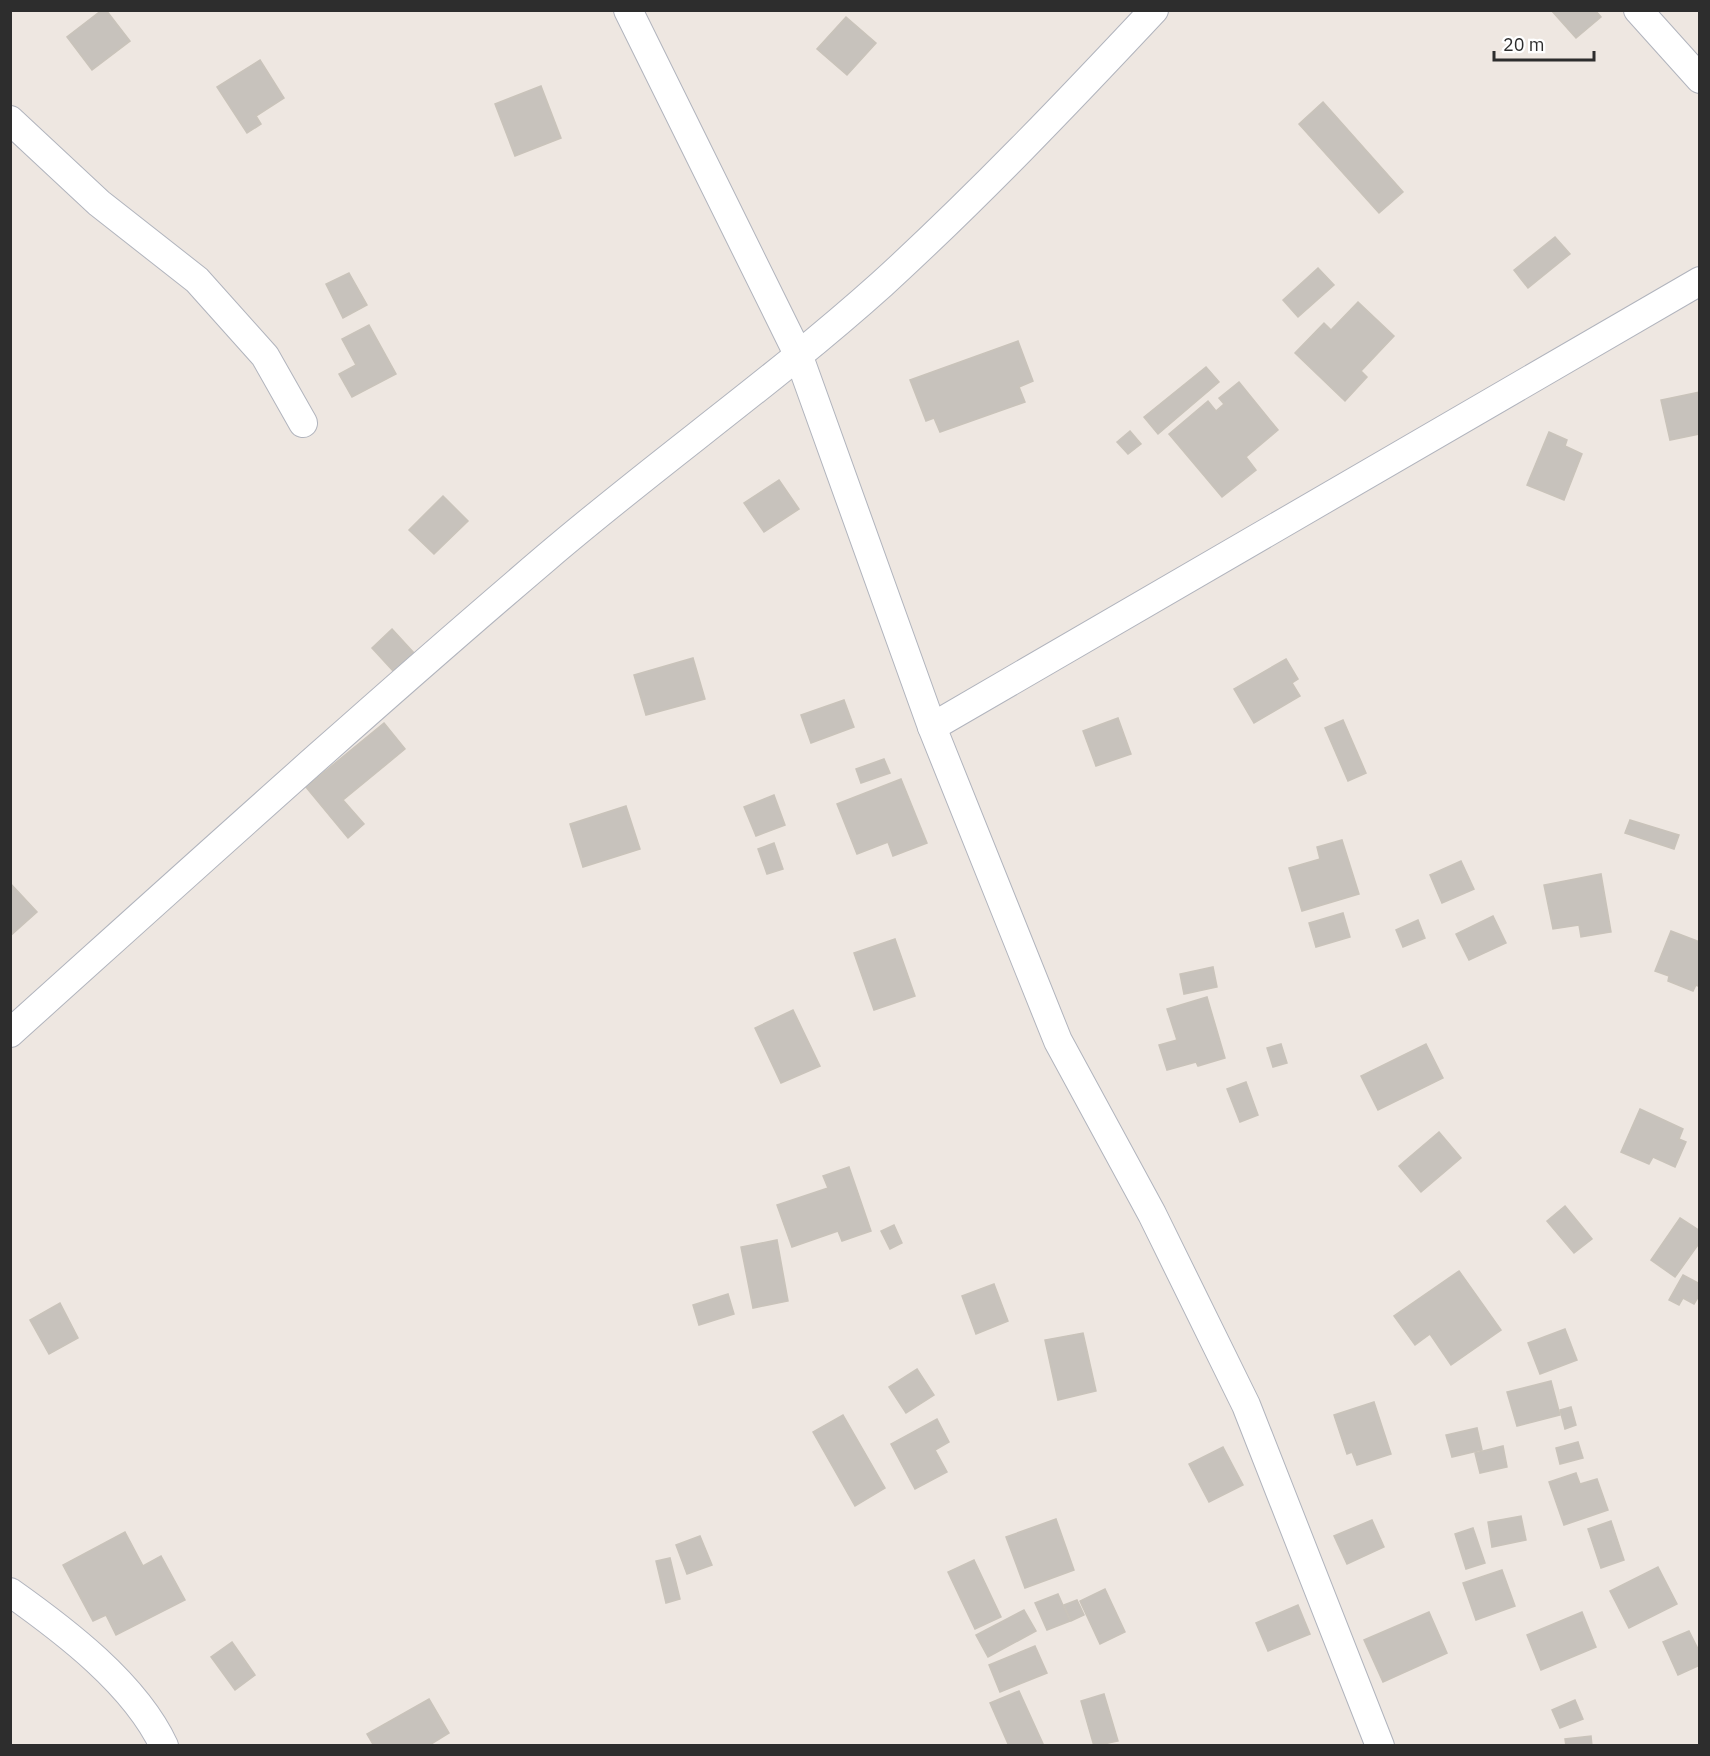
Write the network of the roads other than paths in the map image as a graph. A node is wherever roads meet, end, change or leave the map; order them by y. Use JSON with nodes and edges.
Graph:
{"nodes":[{"id":1,"x":628,"y":10,"type":"edge"},
{"id":2,"x":1154,"y":10,"type":"edge"},
{"id":3,"x":1638,"y":10,"type":"edge"},
{"id":4,"x":1700,"y":78,"type":"edge"},
{"id":5,"x":10,"y":120,"type":"edge"},
{"id":6,"x":1700,"y":281,"type":"edge"},
{"id":7,"x":798,"y":354,"type":"junction"},
{"id":8,"x":303,"y":423,"type":"dead end"},
{"id":9,"x":932,"y":727,"type":"junction"},
{"id":10,"x":10,"y":1033,"type":"edge"},
{"id":11,"x":10,"y":1592,"type":"edge"},
{"id":12,"x":164,"y":1746,"type":"edge"},
{"id":13,"x":1380,"y":1746,"type":"edge"}],
"edges":[{"from":1,"to":7,"type":"street"},
{"from":2,"to":7,"type":"street"},
{"from":3,"to":4,"type":"street"},
{"from":5,"to":8,"type":"street"},
{"from":6,"to":9,"type":"street"},
{"from":7,"to":9,"type":"street"},
{"from":7,"to":10,"type":"street"},
{"from":9,"to":13,"type":"street"},
{"from":11,"to":12,"type":"street"}]}
